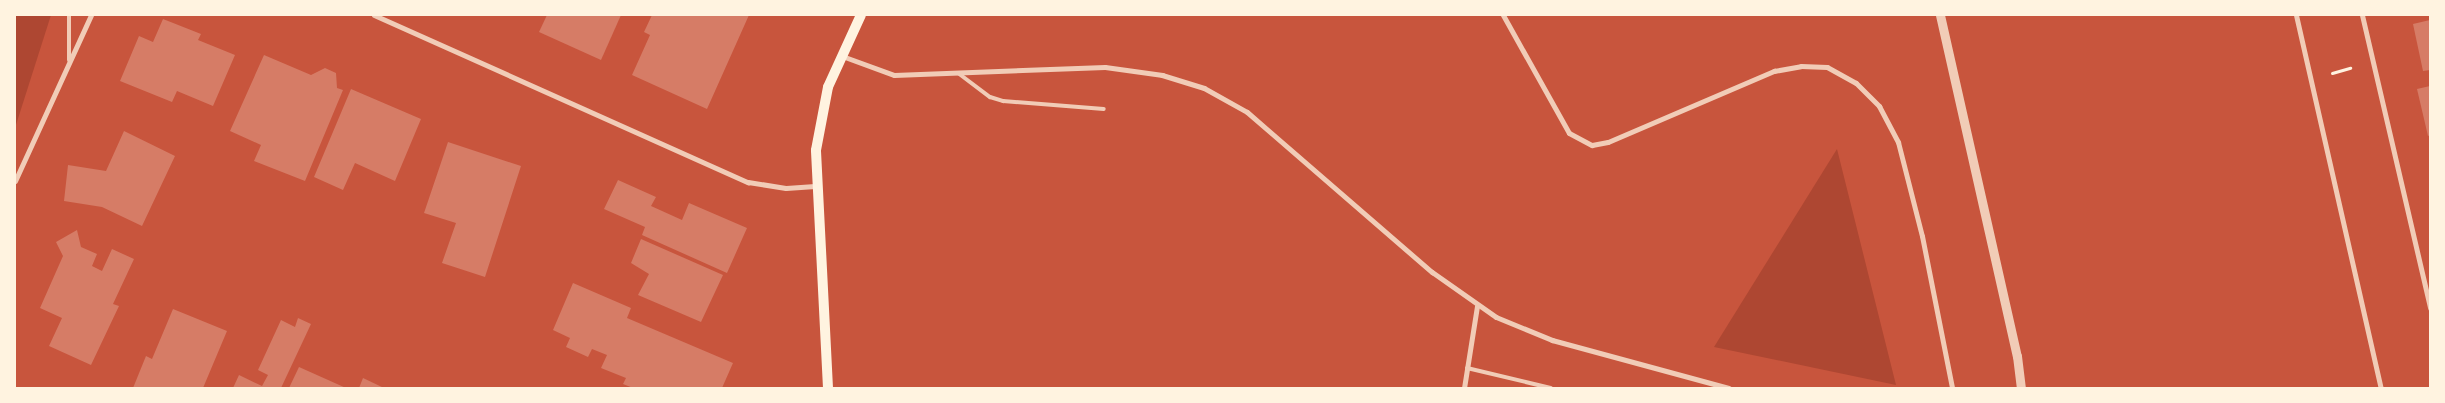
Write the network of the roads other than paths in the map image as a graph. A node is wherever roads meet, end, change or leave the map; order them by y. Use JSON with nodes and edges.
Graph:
{"nodes":[{"id":1,"x":69,"y":15,"type":"edge"},
{"id":2,"x":91,"y":15,"type":"edge"},
{"id":3,"x":374,"y":15,"type":"edge"},
{"id":4,"x":861,"y":15,"type":"edge"},
{"id":5,"x":1502,"y":15,"type":"edge"},
{"id":6,"x":1940,"y":15,"type":"edge"},
{"id":7,"x":2296,"y":15,"type":"edge"},
{"id":8,"x":2362,"y":15,"type":"edge"},
{"id":9,"x":841,"y":55,"type":"junction"},
{"id":10,"x":69,"y":60,"type":"junction"},
{"id":11,"x":958,"y":73,"type":"junction"},
{"id":12,"x":1104,"y":109,"type":"dead end"},
{"id":13,"x":15,"y":181,"type":"edge"},
{"id":14,"x":816,"y":186,"type":"junction"},
{"id":15,"x":1477,"y":306,"type":"junction"},
{"id":16,"x":2430,"y":308,"type":"edge"},
{"id":17,"x":1467,"y":368,"type":"junction"},
{"id":18,"x":828,"y":388,"type":"edge"},
{"id":19,"x":1464,"y":388,"type":"edge"},
{"id":20,"x":1551,"y":388,"type":"edge"},
{"id":21,"x":1729,"y":388,"type":"edge"},
{"id":22,"x":1952,"y":388,"type":"edge"},
{"id":23,"x":2022,"y":388,"type":"edge"},
{"id":24,"x":2381,"y":388,"type":"edge"}],
"edges":[{"from":1,"to":10,"type":"lane"},
{"from":2,"to":10,"type":"street"},
{"from":3,"to":14,"type":"street"},
{"from":4,"to":9,"type":"main road"},
{"from":5,"to":22,"type":"street"},
{"from":6,"to":23,"type":"street"},
{"from":7,"to":24,"type":"street"},
{"from":8,"to":16,"type":"street"},
{"from":9,"to":11,"type":"street"},
{"from":9,"to":14,"type":"main road"},
{"from":10,"to":13,"type":"street"},
{"from":11,"to":12,"type":"lane"},
{"from":11,"to":15,"type":"street"},
{"from":14,"to":18,"type":"main road"},
{"from":15,"to":17,"type":"street"},
{"from":15,"to":21,"type":"street"},
{"from":17,"to":19,"type":"street"},
{"from":17,"to":20,"type":"lane"}]}
